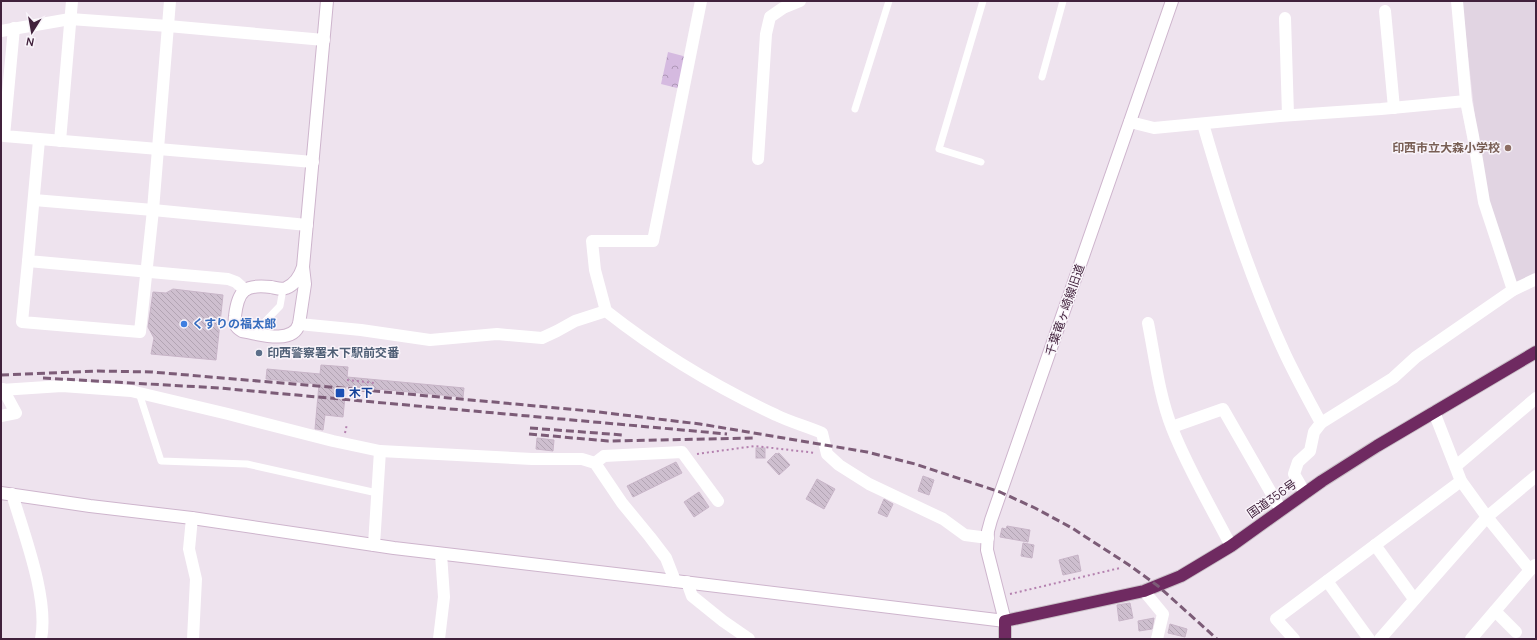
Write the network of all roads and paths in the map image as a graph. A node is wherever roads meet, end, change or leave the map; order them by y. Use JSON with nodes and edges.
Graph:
{"nodes":[{"id":1,"x":72,"y":1,"type":"edge"},
{"id":2,"x":170,"y":1,"type":"edge"},
{"id":3,"x":327,"y":1,"type":"edge"},
{"id":4,"x":701,"y":1,"type":"edge"},
{"id":5,"x":800,"y":1,"type":"edge"},
{"id":6,"x":889,"y":1,"type":"edge"},
{"id":7,"x":983,"y":1,"type":"edge"},
{"id":8,"x":1063,"y":1,"type":"edge"},
{"id":9,"x":1172,"y":1,"type":"edge"},
{"id":10,"x":1457,"y":1,"type":"edge"},
{"id":11,"x":1385,"y":11,"type":"dead end"},
{"id":12,"x":1284,"y":18,"type":"dead end"},
{"id":13,"x":70,"y":19,"type":"junction"},
{"id":14,"x":168,"y":26,"type":"junction"},
{"id":15,"x":14,"y":28,"type":"junction"},
{"id":16,"x":1,"y":31,"type":"edge"},
{"id":17,"x":324,"y":40,"type":"junction"},
{"id":18,"x":1042,"y":77,"type":"dead end"},
{"id":19,"x":1466,"y":101,"type":"junction"},
{"id":20,"x":1394,"y":108,"type":"junction"},
{"id":21,"x":855,"y":109,"type":"dead end"},
{"id":22,"x":1288,"y":115,"type":"junction"},
{"id":23,"x":1130,"y":122,"type":"junction"},
{"id":24,"x":1203,"y":124,"type":"junction"},
{"id":25,"x":38,"y":140,"type":"junction"},
{"id":26,"x":60,"y":141,"type":"junction"},
{"id":27,"x":157,"y":149,"type":"junction"},
{"id":28,"x":758,"y":159,"type":"dead end"},
{"id":29,"x":313,"y":162,"type":"junction"},
{"id":30,"x":981,"y":162,"type":"dead end"},
{"id":31,"x":34,"y":200,"type":"junction"},
{"id":32,"x":153,"y":210,"type":"junction"},
{"id":33,"x":307,"y":225,"type":"junction"},
{"id":34,"x":28,"y":261,"type":"junction"},
{"id":35,"x":303,"y":267,"type":"junction"},
{"id":36,"x":147,"y":272,"type":"junction"},
{"id":37,"x":1536,"y":279,"type":"edge"},
{"id":38,"x":283,"y":289,"type":"junction"},
{"id":39,"x":245,"y":290,"type":"junction"},
{"id":40,"x":1513,"y":290,"type":"junction"},
{"id":41,"x":302,"y":302,"type":"junction"},
{"id":42,"x":606,"y":311,"type":"junction"},
{"id":43,"x":1148,"y":323,"type":"dead end"},
{"id":44,"x":299,"y":324,"type":"junction"},
{"id":45,"x":254,"y":333,"type":"junction"},
{"id":46,"x":1536,"y":352,"type":"edge"},
{"id":47,"x":347,"y":380,"type":"dead end"},
{"id":48,"x":375,"y":383,"type":"dead end"},
{"id":49,"x":2,"y":390,"type":"edge"},
{"id":50,"x":139,"y":393,"type":"junction"},
{"id":51,"x":1536,"y":398,"type":"edge"},
{"id":52,"x":1434,"y":412,"type":"junction"},
{"id":53,"x":1,"y":416,"type":"edge"},
{"id":54,"x":1321,"y":423,"type":"junction"},
{"id":55,"x":1172,"y":427,"type":"junction"},
{"id":56,"x":380,"y":451,"type":"junction"},
{"id":57,"x":827,"y":454,"type":"junction"},
{"id":58,"x":685,"y":455,"type":"junction"},
{"id":59,"x":595,"y":463,"type":"junction"},
{"id":60,"x":1456,"y":466,"type":"junction"},
{"id":61,"x":1536,"y":476,"type":"edge"},
{"id":62,"x":1461,"y":481,"type":"junction"},
{"id":63,"x":7,"y":493,"type":"edge"},
{"id":64,"x":377,"y":493,"type":"junction"},
{"id":65,"x":1305,"y":493,"type":"junction"},
{"id":66,"x":718,"y":501,"type":"dead end"},
{"id":67,"x":1281,"y":510,"type":"junction"},
{"id":68,"x":1487,"y":517,"type":"junction"},
{"id":69,"x":192,"y":518,"type":"junction"},
{"id":70,"x":988,"y":538,"type":"junction"},
{"id":71,"x":374,"y":545,"type":"junction"},
{"id":72,"x":1375,"y":545,"type":"junction"},
{"id":73,"x":1231,"y":546,"type":"junction"},
{"id":74,"x":441,"y":554,"type":"junction"},
{"id":75,"x":1533,"y":567,"type":"edge"},
{"id":76,"x":1120,"y":568,"type":"dead end"},
{"id":77,"x":675,"y":580,"type":"junction"},
{"id":78,"x":1327,"y":581,"type":"junction"},
{"id":79,"x":687,"y":582,"type":"junction"},
{"id":80,"x":1144,"y":591,"type":"junction"},
{"id":81,"x":999,"y":597,"type":"junction"},
{"id":82,"x":1414,"y":600,"type":"junction"},
{"id":83,"x":1495,"y":611,"type":"junction"},
{"id":84,"x":1005,"y":621,"type":"junction"},
{"id":85,"x":1516,"y":632,"type":"dead end"},
{"id":86,"x":42,"y":639,"type":"edge"},
{"id":87,"x":193,"y":639,"type":"edge"},
{"id":88,"x":439,"y":639,"type":"edge"},
{"id":89,"x":748,"y":639,"type":"edge"},
{"id":90,"x":1005,"y":639,"type":"edge"},
{"id":91,"x":1158,"y":639,"type":"edge"},
{"id":92,"x":1294,"y":639,"type":"edge"},
{"id":93,"x":1369,"y":639,"type":"edge"},
{"id":94,"x":1380,"y":639,"type":"edge"},
{"id":95,"x":1471,"y":639,"type":"edge"}],
"edges":[{"from":1,"to":13,"type":"street"},
{"from":2,"to":14,"type":"street"},
{"from":3,"to":17,"type":"street"},
{"from":4,"to":42,"type":"street"},
{"from":5,"to":28,"type":"street"},
{"from":6,"to":21,"type":"lane"},
{"from":7,"to":30,"type":"lane"},
{"from":8,"to":18,"type":"lane"},
{"from":9,"to":23,"type":"street","name":"千葉竜ヶ崎線旧道"},
{"from":10,"to":19,"type":"street"},
{"from":11,"to":20,"type":"street"},
{"from":12,"to":22,"type":"street"},
{"from":13,"to":14,"type":"street"},
{"from":13,"to":15,"type":"street"},
{"from":13,"to":26,"type":"street"},
{"from":14,"to":17,"type":"street"},
{"from":14,"to":27,"type":"street"},
{"from":15,"to":16,"type":"street"},
{"from":15,"to":25,"type":"street"},
{"from":17,"to":29,"type":"street"},
{"from":19,"to":20,"type":"street"},
{"from":19,"to":40,"type":"street"},
{"from":20,"to":22,"type":"street"},
{"from":22,"to":24,"type":"street"},
{"from":23,"to":24,"type":"street"},
{"from":23,"to":70,"type":"street","name":"千葉竜ヶ崎線旧道"},
{"from":24,"to":54,"type":"street"},
{"from":25,"to":26,"type":"street"},
{"from":25,"to":31,"type":"street"},
{"from":26,"to":27,"type":"street"},
{"from":27,"to":29,"type":"street"},
{"from":27,"to":32,"type":"street"},
{"from":29,"to":33,"type":"street"},
{"from":31,"to":32,"type":"street"},
{"from":31,"to":34,"type":"street"},
{"from":32,"to":33,"type":"street"},
{"from":32,"to":36,"type":"street"},
{"from":33,"to":35,"type":"street"},
{"from":34,"to":36,"type":"street"},
{"from":34,"to":36,"type":"street"},
{"from":35,"to":38,"type":"street"},
{"from":35,"to":41,"type":"street"},
{"from":36,"to":39,"type":"street"},
{"from":37,"to":40,"type":"street"},
{"from":38,"to":39,"type":"street"},
{"from":38,"to":41,"type":"street"},
{"from":38,"to":45,"type":"lane"},
{"from":39,"to":45,"type":"street"},
{"from":40,"to":54,"type":"street"},
{"from":41,"to":44,"type":"street"},
{"from":42,"to":44,"type":"street"},
{"from":42,"to":57,"type":"street"},
{"from":43,"to":55,"type":"street"},
{"from":44,"to":45,"type":"street"},
{"from":46,"to":52,"type":"highway","name":"国道356号"},
{"from":47,"to":48,"type":"path"},
{"from":49,"to":50,"type":"street"},
{"from":49,"to":53,"type":"street"},
{"from":50,"to":56,"type":"street"},
{"from":50,"to":64,"type":"lane"},
{"from":51,"to":60,"type":"street"},
{"from":52,"to":60,"type":"street"},
{"from":52,"to":65,"type":"highway","name":"国道356号"},
{"from":54,"to":65,"type":"street"},
{"from":55,"to":67,"type":"street"},
{"from":55,"to":73,"type":"street"},
{"from":56,"to":59,"type":"street"},
{"from":56,"to":64,"type":"street"},
{"from":57,"to":58,"type":"path"},
{"from":57,"to":70,"type":"street"},
{"from":58,"to":59,"type":"street"},
{"from":58,"to":66,"type":"street"},
{"from":59,"to":77,"type":"street"},
{"from":60,"to":62,"type":"street"},
{"from":61,"to":68,"type":"street"},
{"from":62,"to":68,"type":"street"},
{"from":62,"to":72,"type":"street"},
{"from":63,"to":69,"type":"street"},
{"from":63,"to":86,"type":"street"},
{"from":64,"to":71,"type":"street"},
{"from":65,"to":67,"type":"highway","name":"国道356号"},
{"from":67,"to":73,"type":"highway","name":"国道356号"},
{"from":68,"to":75,"type":"street"},
{"from":68,"to":82,"type":"street"},
{"from":69,"to":71,"type":"street"},
{"from":69,"to":87,"type":"street"},
{"from":70,"to":81,"type":"street","name":"千葉竜ヶ崎線旧道"},
{"from":71,"to":74,"type":"street"},
{"from":72,"to":78,"type":"street"},
{"from":72,"to":82,"type":"street"},
{"from":73,"to":80,"type":"highway","name":"国道356号"},
{"from":74,"to":77,"type":"street"},
{"from":74,"to":88,"type":"street"},
{"from":75,"to":83,"type":"street"},
{"from":76,"to":81,"type":"path"},
{"from":77,"to":79,"type":"street"},
{"from":78,"to":92,"type":"street"},
{"from":78,"to":93,"type":"street"},
{"from":79,"to":84,"type":"street"},
{"from":79,"to":89,"type":"street"},
{"from":80,"to":84,"type":"highway","name":"国道356号"},
{"from":80,"to":91,"type":"street"},
{"from":81,"to":84,"type":"street","name":"千葉竜ヶ崎線旧道"},
{"from":82,"to":94,"type":"street"},
{"from":83,"to":85,"type":"street"},
{"from":83,"to":95,"type":"street"},
{"from":84,"to":90,"type":"highway"}]}
